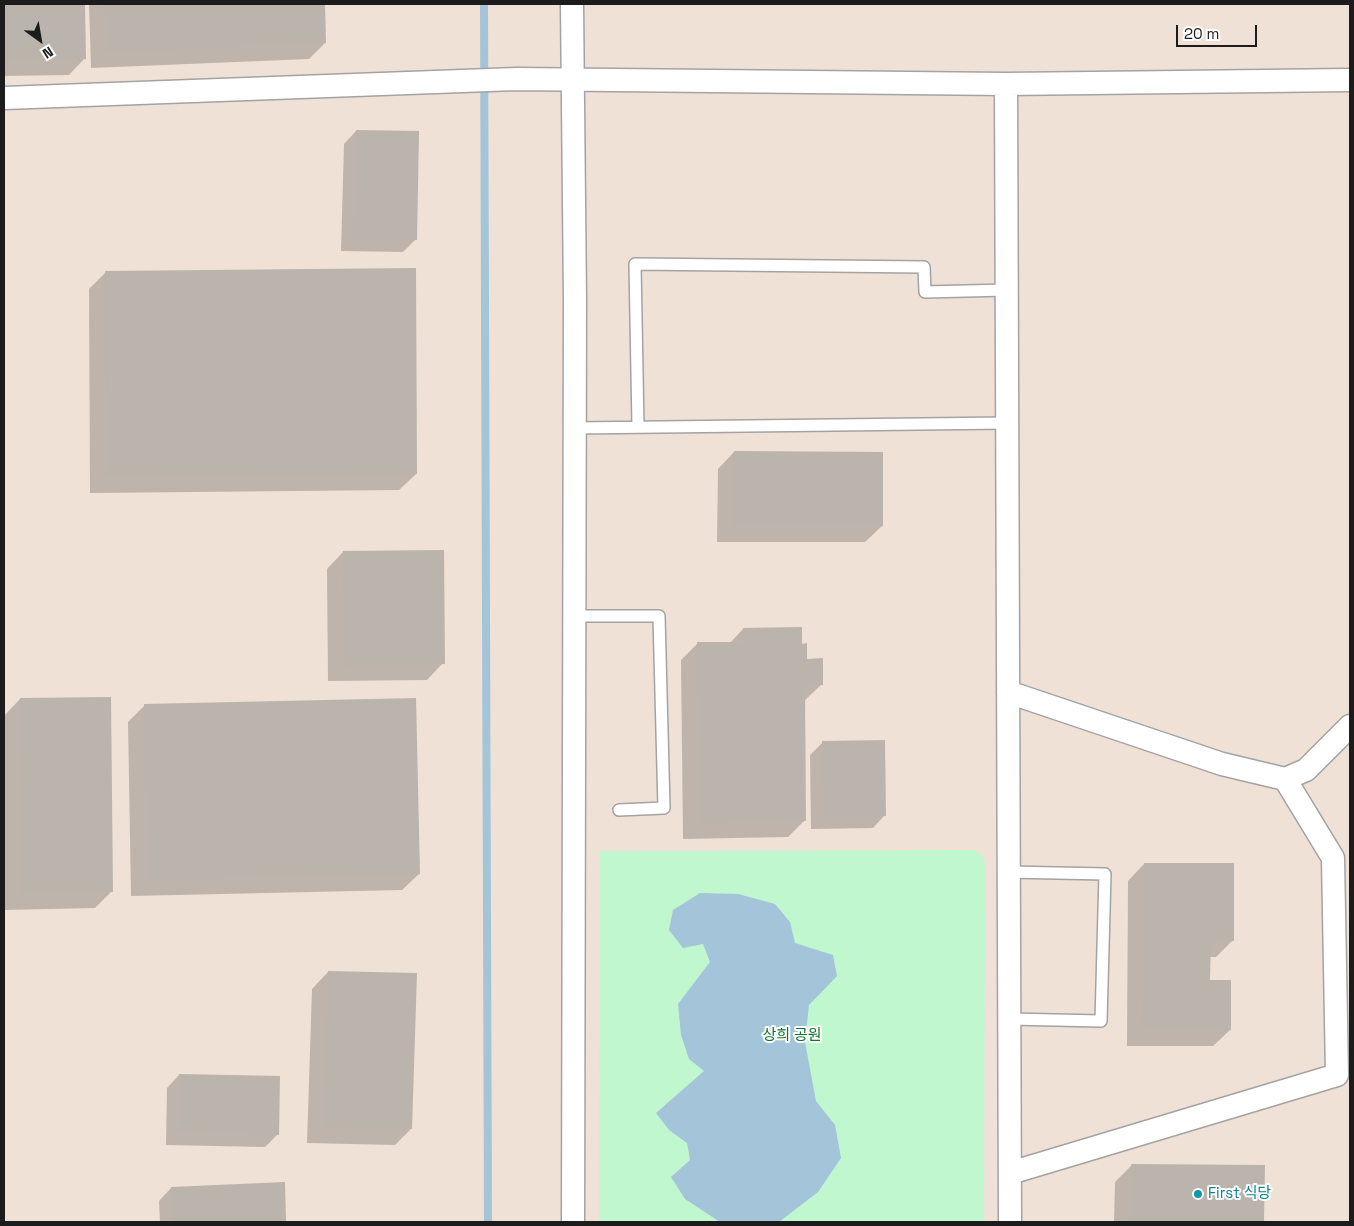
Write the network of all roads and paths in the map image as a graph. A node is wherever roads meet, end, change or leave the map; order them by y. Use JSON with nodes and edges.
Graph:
{"nodes":[{"id":1,"x":572,"y":4,"type":"edge"},
{"id":2,"x":1350,"y":80,"type":"edge"},
{"id":3,"x":571,"y":81,"type":"junction"},
{"id":4,"x":1006,"y":84,"type":"junction"},
{"id":5,"x":4,"y":98,"type":"edge"},
{"id":6,"x":1006,"y":290,"type":"junction"},
{"id":7,"x":1007,"y":423,"type":"junction"},
{"id":8,"x":638,"y":427,"type":"junction"},
{"id":9,"x":574,"y":428,"type":"junction"},
{"id":10,"x":573,"y":616,"type":"junction"},
{"id":11,"x":1008,"y":692,"type":"junction"},
{"id":12,"x":1350,"y":726,"type":"edge"},
{"id":13,"x":1285,"y":779,"type":"junction"},
{"id":14,"x":619,"y":810,"type":"dead end"},
{"id":15,"x":1009,"y":872,"type":"junction"},
{"id":16,"x":1009,"y":1019,"type":"junction"},
{"id":17,"x":1010,"y":1173,"type":"junction"},
{"id":18,"x":574,"y":1222,"type":"edge"},
{"id":19,"x":1010,"y":1222,"type":"edge"}],
"edges":[{"from":1,"to":3,"type":"street"},
{"from":2,"to":4,"type":"street"},
{"from":3,"to":4,"type":"street"},
{"from":3,"to":5,"type":"street"},
{"from":3,"to":9,"type":"street"},
{"from":4,"to":6,"type":"street"},
{"from":6,"to":7,"type":"street"},
{"from":6,"to":8,"type":"lane"},
{"from":7,"to":8,"type":"lane"},
{"from":7,"to":11,"type":"street"},
{"from":8,"to":9,"type":"lane"},
{"from":9,"to":10,"type":"street"},
{"from":10,"to":14,"type":"lane"},
{"from":10,"to":18,"type":"street"},
{"from":11,"to":13,"type":"street"},
{"from":11,"to":15,"type":"street"},
{"from":12,"to":13,"type":"street"},
{"from":13,"to":17,"type":"street"},
{"from":15,"to":16,"type":"street"},
{"from":15,"to":16,"type":"lane"},
{"from":16,"to":17,"type":"street"},
{"from":17,"to":19,"type":"street"}]}
